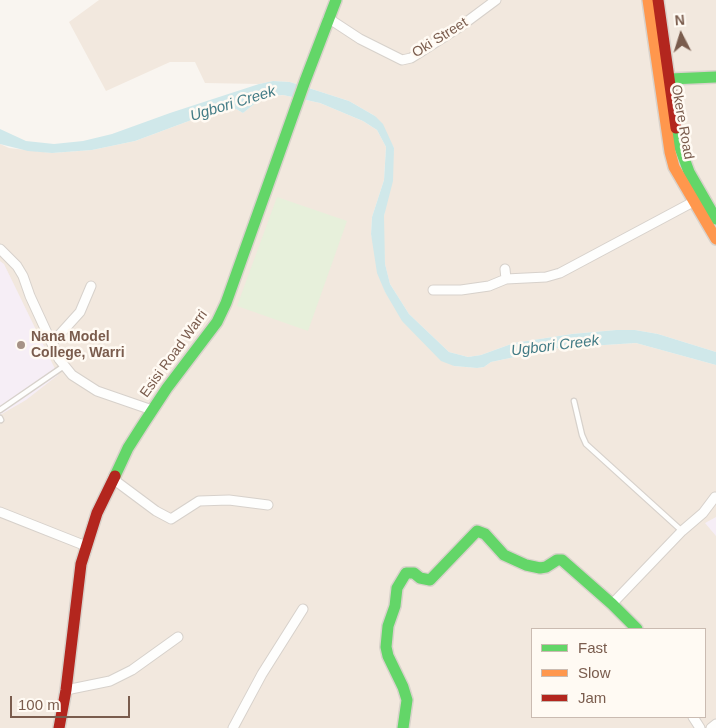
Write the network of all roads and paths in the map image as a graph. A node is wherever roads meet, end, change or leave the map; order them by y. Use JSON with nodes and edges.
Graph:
{"nodes":[{"id":1,"x":336,"y":0,"type":"edge"},
{"id":2,"x":496,"y":0,"type":"edge"},
{"id":3,"x":648,"y":0,"type":"edge"},
{"id":4,"x":658,"y":0,"type":"edge"},
{"id":5,"x":328,"y":18,"type":"junction"},
{"id":6,"x":716,"y":77,"type":"edge"},
{"id":7,"x":670,"y":79,"type":"junction"},
{"id":8,"x":693,"y":202,"type":"junction"},
{"id":9,"x":716,"y":219,"type":"edge"},
{"id":10,"x":716,"y":239,"type":"edge"},
{"id":11,"x":0,"y":249,"type":"edge"},
{"id":12,"x":505,"y":269,"type":"dead end"},
{"id":13,"x":506,"y":279,"type":"junction"},
{"id":14,"x":91,"y":286,"type":"dead end"},
{"id":15,"x":433,"y":290,"type":"dead end"},
{"id":16,"x":52,"y":343,"type":"junction"},
{"id":17,"x":64,"y":366,"type":"junction"},
{"id":18,"x":574,"y":401,"type":"dead end"},
{"id":19,"x":0,"y":410,"type":"edge"},
{"id":20,"x":152,"y":410,"type":"junction"},
{"id":21,"x":113,"y":479,"type":"junction"},
{"id":22,"x":715,"y":497,"type":"edge"},
{"id":23,"x":268,"y":505,"type":"dead end"},
{"id":24,"x":0,"y":512,"type":"edge"},
{"id":25,"x":682,"y":531,"type":"junction"},
{"id":26,"x":86,"y":546,"type":"junction"},
{"id":27,"x":612,"y":604,"type":"junction"},
{"id":28,"x":302,"y":609,"type":"dead end"},
{"id":29,"x":636,"y":628,"type":"edge"},
{"id":30,"x":178,"y":638,"type":"dead end"},
{"id":31,"x":66,"y":690,"type":"junction"},
{"id":32,"x":716,"y":724,"type":"edge"},
{"id":33,"x":59,"y":728,"type":"edge"},
{"id":34,"x":233,"y":728,"type":"edge"},
{"id":35,"x":403,"y":728,"type":"edge"},
{"id":36,"x":711,"y":728,"type":"edge"}],
"edges":[{"from":1,"to":5,"type":"street","name":"Esisi Road Warri"},
{"from":2,"to":5,"type":"street","name":"Oki Street"},
{"from":3,"to":8,"type":"street","name":"Okere Road"},
{"from":4,"to":7,"type":"street","name":"Okere Road"},
{"from":5,"to":20,"type":"street","name":"Esisi Road Warri"},
{"from":6,"to":7,"type":"street"},
{"from":7,"to":9,"type":"street","name":"Okere Road"},
{"from":8,"to":10,"type":"street","name":"Okere Road"},
{"from":8,"to":13,"type":"street"},
{"from":11,"to":16,"type":"street"},
{"from":12,"to":13,"type":"street"},
{"from":13,"to":15,"type":"street"},
{"from":14,"to":16,"type":"street"},
{"from":16,"to":17,"type":"street"},
{"from":17,"to":19,"type":"lane"},
{"from":17,"to":20,"type":"street"},
{"from":18,"to":25,"type":"lane"},
{"from":20,"to":21,"type":"street","name":"Esisi Road Warri"},
{"from":21,"to":23,"type":"street"},
{"from":21,"to":26,"type":"street","name":"Esisi Road Warri"},
{"from":22,"to":25,"type":"street"},
{"from":24,"to":26,"type":"street"},
{"from":25,"to":27,"type":"street"},
{"from":26,"to":31,"type":"street","name":"Esisi Road Warri"},
{"from":27,"to":29,"type":"street"},
{"from":27,"to":35,"type":"street"},
{"from":28,"to":34,"type":"street"},
{"from":30,"to":31,"type":"street"},
{"from":31,"to":33,"type":"street","name":"Esisi Road Warri"},
{"from":32,"to":36,"type":"street"}]}
